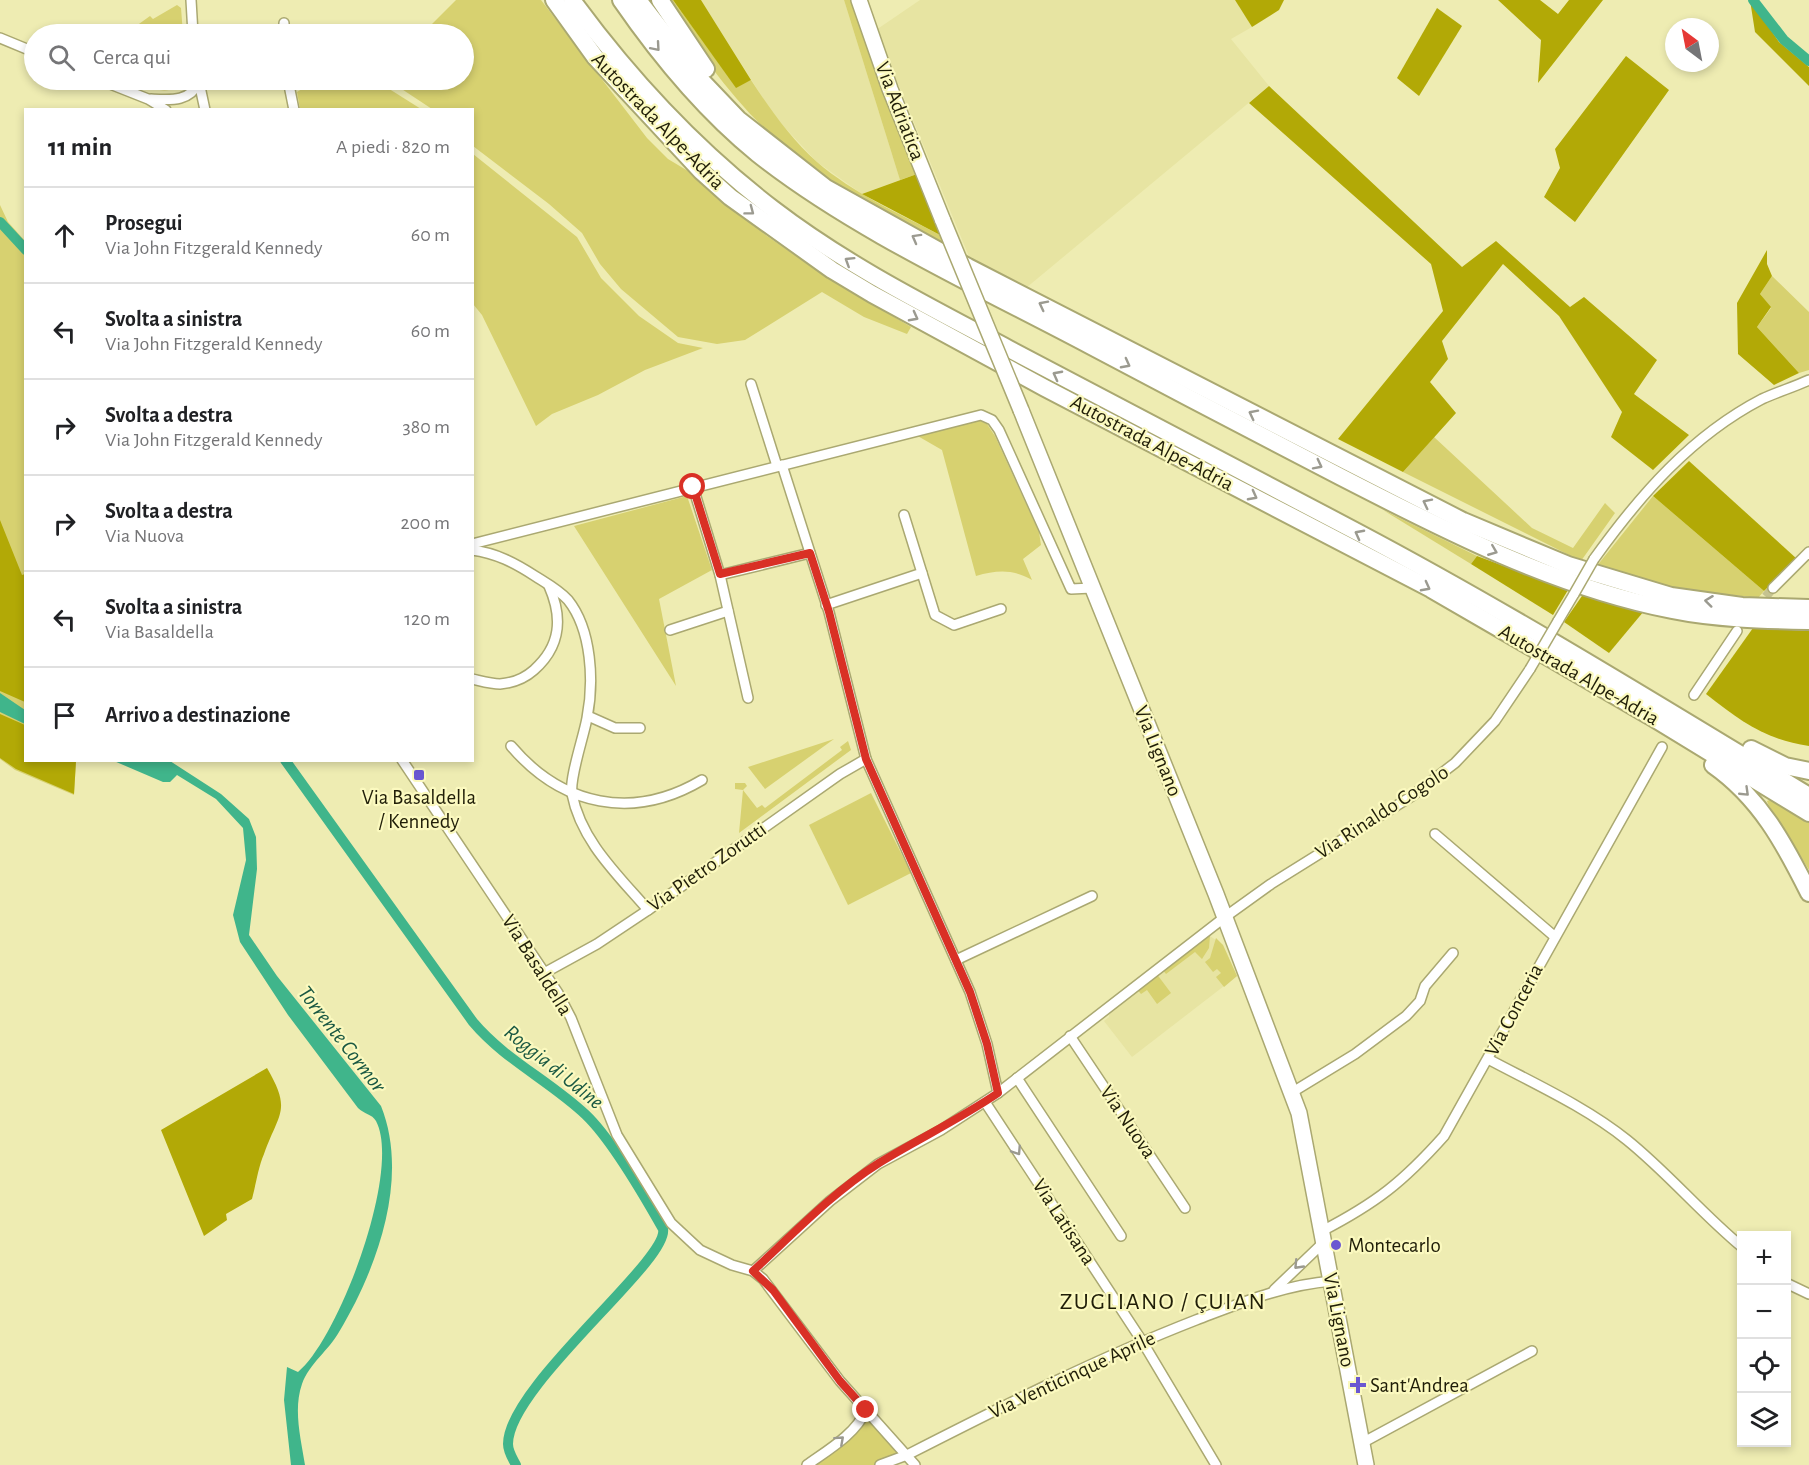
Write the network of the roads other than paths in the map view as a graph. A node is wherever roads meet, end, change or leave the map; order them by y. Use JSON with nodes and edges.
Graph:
{"nodes":[{"id":1,"x":191,"y":0,"type":"edge"},
{"id":2,"x":554,"y":0,"type":"edge"},
{"id":3,"x":572,"y":0,"type":"edge"},
{"id":4,"x":621,"y":0,"type":"edge"},
{"id":5,"x":638,"y":0,"type":"edge"},
{"id":6,"x":660,"y":0,"type":"edge"},
{"id":7,"x":859,"y":0,"type":"edge"},
{"id":8,"x":193,"y":24,"type":"edge"},
{"id":9,"x":0,"y":38,"type":"edge"},
{"id":10,"x":24,"y":48,"type":"edge"},
{"id":11,"x":125,"y":90,"type":"edge"},
{"id":12,"x":196,"y":90,"type":"edge"},
{"id":13,"x":200,"y":90,"type":"edge"},
{"id":14,"x":290,"y":90,"type":"edge"},
{"id":15,"x":148,"y":99,"type":"junction"},
{"id":16,"x":163,"y":108,"type":"edge"},
{"id":17,"x":202,"y":108,"type":"edge"},
{"id":18,"x":294,"y":108,"type":"edge"},
{"id":19,"x":771,"y":145,"type":"junction"},
{"id":20,"x":1809,"y":380,"type":"edge"},
{"id":21,"x":751,"y":384,"type":"dead end"},
{"id":22,"x":1021,"y":410,"type":"joint"},
{"id":23,"x":779,"y":466,"type":"junction"},
{"id":24,"x":693,"y":487,"type":"junction"},
{"id":25,"x":904,"y":515,"type":"dead end"},
{"id":26,"x":474,"y":543,"type":"edge"},
{"id":27,"x":474,"y":550,"type":"edge"},
{"id":28,"x":1809,"y":552,"type":"edge"},
{"id":29,"x":810,"y":553,"type":"junction"},
{"id":30,"x":922,"y":573,"type":"junction"},
{"id":31,"x":720,"y":574,"type":"junction"},
{"id":32,"x":548,"y":584,"type":"junction"},
{"id":33,"x":1092,"y":588,"type":"junction"},
{"id":34,"x":1773,"y":588,"type":"tunnel mouth"},
{"id":35,"x":826,"y":605,"type":"junction"},
{"id":36,"x":1809,"y":608,"type":"edge"},
{"id":37,"x":1001,"y":609,"type":"dead end"},
{"id":38,"x":728,"y":611,"type":"junction"},
{"id":39,"x":1809,"y":621,"type":"edge"},
{"id":40,"x":670,"y":630,"type":"dead end"},
{"id":41,"x":1737,"y":631,"type":"dead end"},
{"id":42,"x":474,"y":679,"type":"edge"},
{"id":43,"x":1694,"y":695,"type":"dead end"},
{"id":44,"x":748,"y":698,"type":"dead end"},
{"id":45,"x":1654,"y":710,"type":"junction"},
{"id":46,"x":588,"y":716,"type":"junction"},
{"id":47,"x":640,"y":728,"type":"dead end"},
{"id":48,"x":511,"y":746,"type":"dead end"},
{"id":49,"x":1662,"y":747,"type":"dead end"},
{"id":50,"x":866,"y":759,"type":"junction"},
{"id":51,"x":403,"y":762,"type":"edge"},
{"id":52,"x":1809,"y":771,"type":"edge"},
{"id":53,"x":702,"y":780,"type":"dead end"},
{"id":54,"x":571,"y":792,"type":"junction"},
{"id":55,"x":1809,"y":795,"type":"edge"},
{"id":56,"x":1809,"y":813,"type":"edge"},
{"id":57,"x":1435,"y":834,"type":"dead end"},
{"id":58,"x":1804,"y":878,"type":"edge"},
{"id":59,"x":1809,"y":893,"type":"edge"},
{"id":60,"x":1092,"y":896,"type":"dead end"},
{"id":61,"x":648,"y":910,"type":"junction"},
{"id":62,"x":1224,"y":917,"type":"junction"},
{"id":63,"x":1554,"y":936,"type":"junction"},
{"id":64,"x":1452,"y":953,"type":"dead end"},
{"id":65,"x":956,"y":960,"type":"junction"},
{"id":66,"x":546,"y":972,"type":"junction"},
{"id":67,"x":1070,"y":1036,"type":"junction"},
{"id":68,"x":1488,"y":1059,"type":"junction"},
{"id":69,"x":1017,"y":1078,"type":"junction"},
{"id":70,"x":998,"y":1093,"type":"junction"},
{"id":71,"x":1291,"y":1093,"type":"junction"},
{"id":72,"x":985,"y":1102,"type":"junction"},
{"id":73,"x":1185,"y":1208,"type":"dead end"},
{"id":74,"x":1121,"y":1236,"type":"dead end"},
{"id":75,"x":1323,"y":1236,"type":"junction"},
{"id":76,"x":1737,"y":1243,"type":"edge"},
{"id":77,"x":753,"y":1271,"type":"junction"},
{"id":78,"x":1332,"y":1281,"type":"junction"},
{"id":79,"x":1790,"y":1285,"type":"edge"},
{"id":80,"x":1274,"y":1290,"type":"junction"},
{"id":81,"x":1809,"y":1294,"type":"edge"},
{"id":82,"x":1142,"y":1341,"type":"junction"},
{"id":83,"x":1532,"y":1351,"type":"dead end"},
{"id":84,"x":866,"y":1410,"type":"junction"},
{"id":85,"x":1362,"y":1443,"type":"junction"},
{"id":86,"x":907,"y":1455,"type":"junction"},
{"id":87,"x":807,"y":1465,"type":"edge"},
{"id":88,"x":880,"y":1465,"type":"edge"},
{"id":89,"x":915,"y":1465,"type":"edge"},
{"id":90,"x":1216,"y":1465,"type":"edge"},
{"id":91,"x":1366,"y":1465,"type":"edge"}],
"edges":[{"from":1,"to":8,"type":"street"},
{"from":2,"to":45,"type":"highway","name":"Autostrada Alpe-Adria","one_way":true},
{"from":45,"to":3,"type":"highway","name":"Autostrada Alpe-Adria","one_way":true},
{"from":4,"to":39,"type":"highway","one_way":true},
{"from":5,"to":19,"type":"highway"},
{"from":6,"to":19,"type":"highway"},
{"from":7,"to":22,"type":"main road","name":"Via Adriatica","bridge":true},
{"from":9,"to":10,"type":"street"},
{"from":11,"to":15,"type":"street"},
{"from":12,"to":15,"type":"street"},
{"from":13,"to":17,"type":"street"},
{"from":14,"to":18,"type":"street"},
{"from":15,"to":16,"type":"street"},
{"from":36,"to":19,"type":"highway","one_way":true},
{"from":20,"to":62,"type":"street","name":"Via Rinaldo Cogolo","bridge":true},
{"from":21,"to":23,"type":"street"},
{"from":22,"to":33,"type":"main road","name":"Via Lignano"},
{"from":23,"to":24,"type":"street"},
{"from":23,"to":29,"type":"street"},
{"from":23,"to":33,"type":"street"},
{"from":24,"to":26,"type":"street"},
{"from":24,"to":31,"type":"street"},
{"from":25,"to":30,"type":"street"},
{"from":27,"to":32,"type":"street"},
{"from":28,"to":34,"type":"street"},
{"from":29,"to":31,"type":"street"},
{"from":29,"to":35,"type":"street"},
{"from":30,"to":35,"type":"street"},
{"from":30,"to":37,"type":"street"},
{"from":31,"to":38,"type":"street"},
{"from":32,"to":42,"type":"street"},
{"from":32,"to":46,"type":"street"},
{"from":33,"to":62,"type":"main road","name":"Via Lignano"},
{"from":35,"to":50,"type":"street"},
{"from":38,"to":40,"type":"street"},
{"from":38,"to":44,"type":"street"},
{"from":41,"to":43,"type":"street"},
{"from":45,"to":52,"type":"highway"},
{"from":45,"to":55,"type":"highway","name":"Autostrada Alpe-Adria"},
{"from":45,"to":56,"type":"highway","name":"Autostrada Alpe-Adria"},
{"from":45,"to":58,"type":"highway","one_way":true},
{"from":46,"to":47,"type":"street"},
{"from":46,"to":54,"type":"street"},
{"from":48,"to":54,"type":"street"},
{"from":49,"to":63,"type":"street","name":"Via Conceria"},
{"from":50,"to":61,"type":"street","name":"Via Pietro Zorutti"},
{"from":50,"to":65,"type":"street"},
{"from":51,"to":66,"type":"street","name":"Via Basaldella"},
{"from":53,"to":54,"type":"street"},
{"from":54,"to":61,"type":"street"},
{"from":57,"to":63,"type":"street"},
{"from":58,"to":59,"type":"highway"},
{"from":60,"to":65,"type":"street"},
{"from":61,"to":66,"type":"street","name":"Via Pietro Zorutti"},
{"from":62,"to":67,"type":"street"},
{"from":62,"to":71,"type":"main road","name":"Via Lignano"},
{"from":63,"to":68,"type":"street","name":"Via Conceria"},
{"from":64,"to":71,"type":"street"},
{"from":65,"to":70,"type":"street"},
{"from":66,"to":77,"type":"street","name":"Via Basaldella"},
{"from":67,"to":69,"type":"street"},
{"from":67,"to":73,"type":"street","name":"Via Nuova"},
{"from":68,"to":75,"type":"street","name":"Via Conceria"},
{"from":68,"to":76,"type":"street"},
{"from":69,"to":70,"type":"street"},
{"from":69,"to":74,"type":"street"},
{"from":70,"to":72,"type":"street"},
{"from":71,"to":75,"type":"main road","name":"Via Lignano"},
{"from":72,"to":77,"type":"street"},
{"from":72,"to":82,"type":"street","name":"Via Latisana","one_way":true},
{"from":75,"to":78,"type":"main road","name":"Via Lignano"},
{"from":75,"to":80,"type":"street","name":"Via Conceria","one_way":true},
{"from":77,"to":84,"type":"street","name":"Via Basaldella"},
{"from":78,"to":80,"type":"street"},
{"from":78,"to":85,"type":"main road","name":"Via Lignano"},
{"from":79,"to":81,"type":"street"},
{"from":80,"to":82,"type":"street","name":"Via Venticinque Aprile"},
{"from":82,"to":86,"type":"street","name":"Via Venticinque Aprile"},
{"from":82,"to":90,"type":"street","name":"Via Latisana"},
{"from":83,"to":85,"type":"street"},
{"from":84,"to":86,"type":"street","name":"Via Basaldella"},
{"from":87,"to":84,"type":"street","one_way":true},
{"from":85,"to":91,"type":"main road","name":"Via Lignano"},
{"from":86,"to":88,"type":"street","name":"Via Venticinque Aprile"},
{"from":86,"to":89,"type":"street","name":"Via Basaldella"}]}
